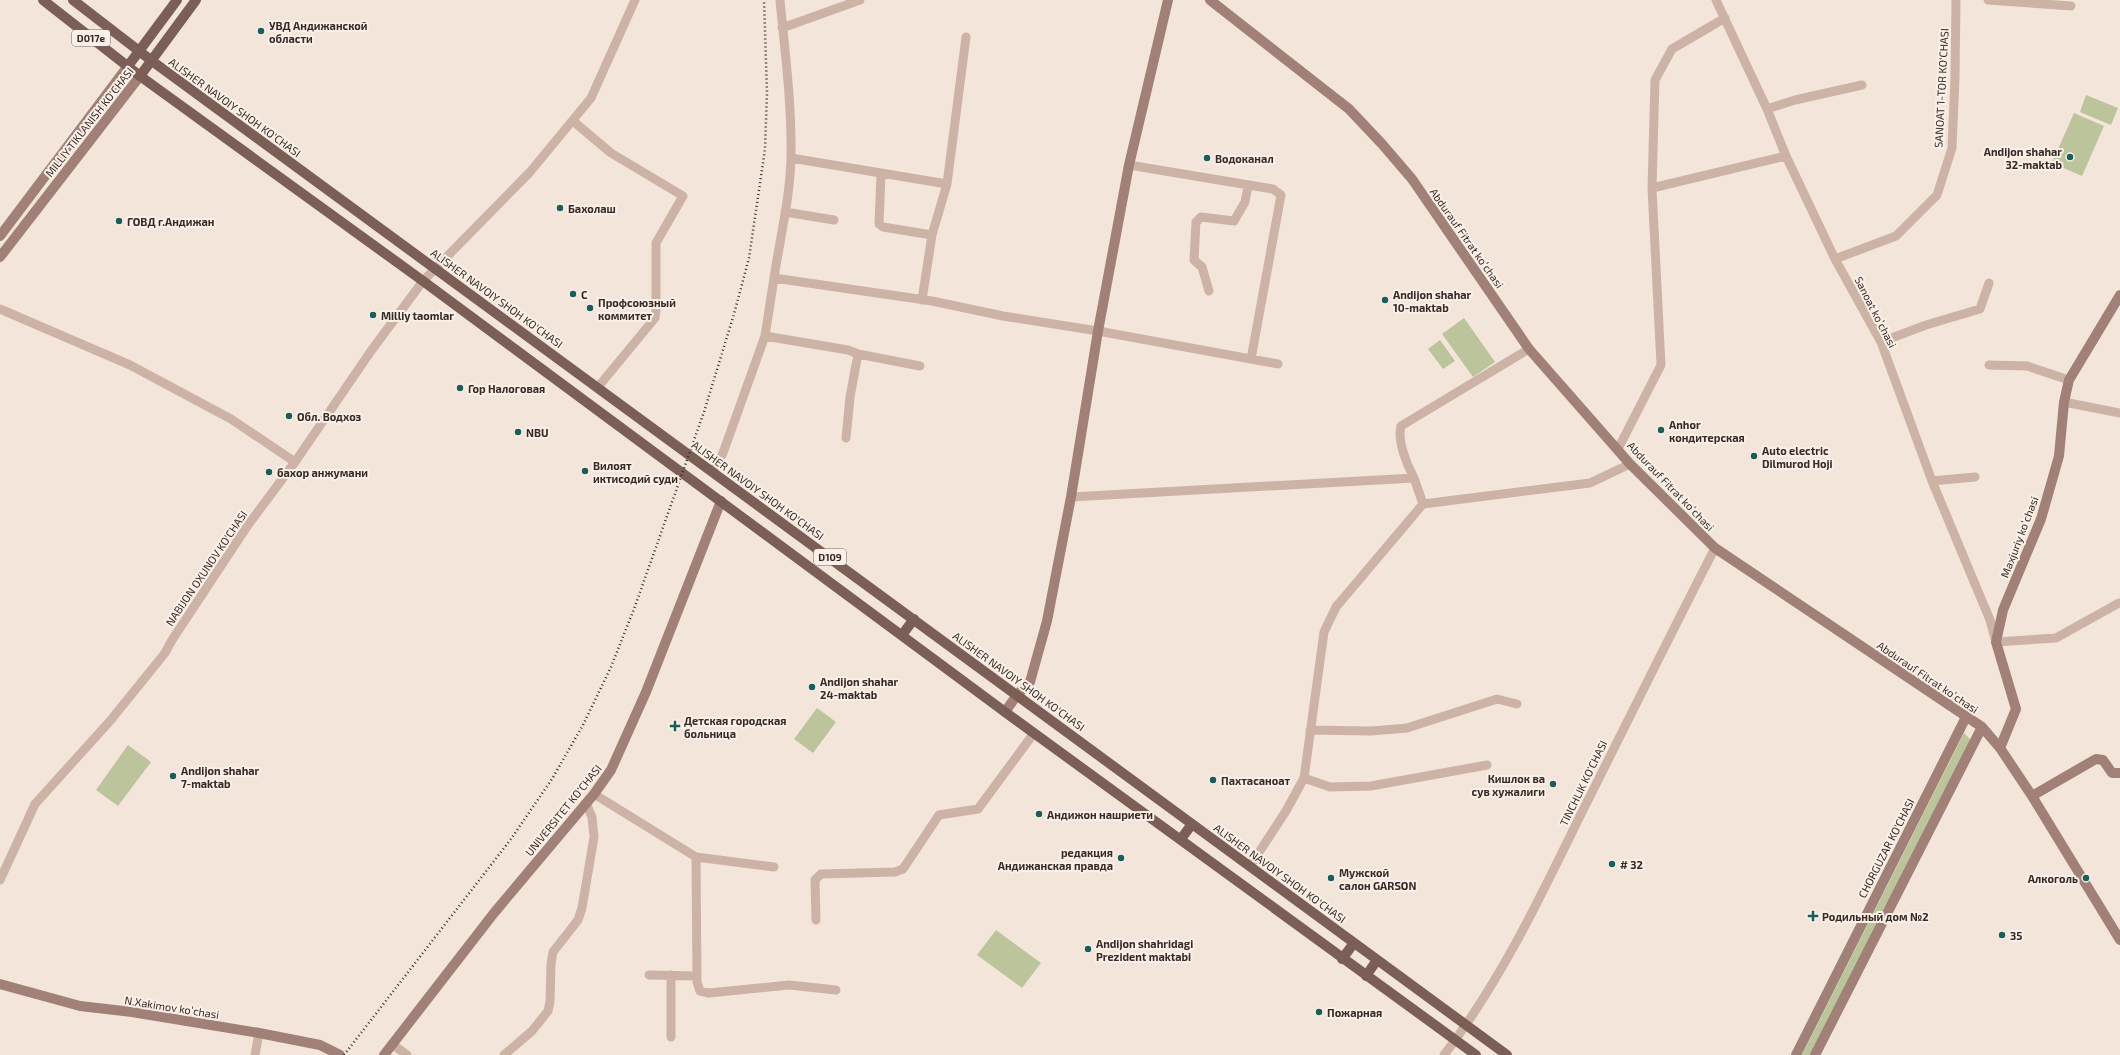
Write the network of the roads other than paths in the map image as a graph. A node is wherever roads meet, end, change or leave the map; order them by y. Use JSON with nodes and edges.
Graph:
{"nodes":[{"id":1,"x":43,"y":0,"type":"edge"},
{"id":2,"x":73,"y":0,"type":"edge"},
{"id":3,"x":177,"y":0,"type":"edge"},
{"id":4,"x":196,"y":0,"type":"edge"},
{"id":5,"x":635,"y":0,"type":"edge"},
{"id":6,"x":780,"y":0,"type":"edge"},
{"id":7,"x":860,"y":0,"type":"edge"},
{"id":8,"x":1168,"y":0,"type":"edge"},
{"id":9,"x":1210,"y":0,"type":"edge"},
{"id":10,"x":1716,"y":0,"type":"edge"},
{"id":11,"x":1956,"y":0,"type":"edge"},
{"id":12,"x":1988,"y":0,"type":"edge"},
{"id":13,"x":2071,"y":6,"type":"dead end"},
{"id":14,"x":1726,"y":18,"type":"junction"},
{"id":15,"x":782,"y":28,"type":"junction"},
{"id":16,"x":966,"y":37,"type":"dead end"},
{"id":17,"x":140,"y":51,"type":"junction"},
{"id":18,"x":152,"y":60,"type":"junction"},
{"id":19,"x":128,"y":66,"type":"junction"},
{"id":20,"x":140,"y":76,"type":"junction"},
{"id":21,"x":1862,"y":85,"type":"dead end"},
{"id":22,"x":1767,"y":109,"type":"junction"},
{"id":23,"x":573,"y":121,"type":"junction"},
{"id":24,"x":73,"y":140,"type":"junction"},
{"id":25,"x":84,"y":148,"type":"junction"},
{"id":26,"x":1786,"y":156,"type":"junction"},
{"id":27,"x":791,"y":158,"type":"junction"},
{"id":28,"x":1129,"y":165,"type":"junction"},
{"id":29,"x":48,"y":173,"type":"junction"},
{"id":30,"x":881,"y":174,"type":"junction"},
{"id":31,"x":58,"y":181,"type":"junction"},
{"id":32,"x":947,"y":184,"type":"junction"},
{"id":33,"x":1248,"y":186,"type":"junction"},
{"id":34,"x":1652,"y":188,"type":"junction"},
{"id":35,"x":785,"y":212,"type":"junction"},
{"id":36,"x":834,"y":220,"type":"dead end"},
{"id":37,"x":7,"y":226,"type":"junction"},
{"id":38,"x":17,"y":234,"type":"junction"},
{"id":39,"x":932,"y":235,"type":"junction"},
{"id":40,"x":0,"y":236,"type":"edge"},
{"id":41,"x":0,"y":257,"type":"edge"},
{"id":42,"x":1835,"y":259,"type":"junction"},
{"id":43,"x":435,"y":268,"type":"junction"},
{"id":44,"x":774,"y":278,"type":"junction"},
{"id":45,"x":423,"y":281,"type":"junction"},
{"id":46,"x":1988,"y":283,"type":"dead end"},
{"id":47,"x":1209,"y":291,"type":"dead end"},
{"id":48,"x":2120,"y":295,"type":"edge"},
{"id":49,"x":922,"y":300,"type":"junction"},
{"id":50,"x":0,"y":309,"type":"edge"},
{"id":51,"x":1098,"y":331,"type":"junction"},
{"id":52,"x":765,"y":336,"type":"junction"},
{"id":53,"x":1880,"y":342,"type":"junction"},
{"id":54,"x":1529,"y":349,"type":"junction"},
{"id":55,"x":858,"y":354,"type":"junction"},
{"id":56,"x":1251,"y":359,"type":"junction"},
{"id":57,"x":1278,"y":364,"type":"dead end"},
{"id":58,"x":1989,"y":365,"type":"dead end"},
{"id":59,"x":920,"y":366,"type":"dead end"},
{"id":60,"x":2069,"y":380,"type":"junction"},
{"id":61,"x":598,"y":387,"type":"junction"},
{"id":62,"x":2064,"y":402,"type":"junction"},
{"id":63,"x":2120,"y":413,"type":"edge"},
{"id":64,"x":846,"y":438,"type":"dead end"},
{"id":65,"x":1618,"y":449,"type":"junction"},
{"id":66,"x":295,"y":462,"type":"junction"},
{"id":67,"x":1630,"y":464,"type":"junction"},
{"id":68,"x":713,"y":471,"type":"junction"},
{"id":69,"x":1975,"y":477,"type":"dead end"},
{"id":70,"x":1414,"y":478,"type":"junction"},
{"id":71,"x":1932,"y":481,"type":"junction"},
{"id":72,"x":1071,"y":497,"type":"junction"},
{"id":73,"x":721,"y":501,"type":"junction"},
{"id":74,"x":1423,"y":504,"type":"junction"},
{"id":75,"x":1715,"y":548,"type":"junction"},
{"id":76,"x":2119,"y":603,"type":"edge"},
{"id":77,"x":914,"y":619,"type":"junction"},
{"id":78,"x":902,"y":636,"type":"junction"},
{"id":79,"x":1996,"y":642,"type":"junction"},
{"id":80,"x":1017,"y":694,"type":"junction"},
{"id":81,"x":1517,"y":704,"type":"dead end"},
{"id":82,"x":1005,"y":712,"type":"junction"},
{"id":83,"x":1966,"y":717,"type":"junction"},
{"id":84,"x":1982,"y":727,"type":"junction"},
{"id":85,"x":1310,"y":730,"type":"junction"},
{"id":86,"x":1034,"y":733,"type":"junction"},
{"id":87,"x":2000,"y":748,"type":"junction"},
{"id":88,"x":1487,"y":765,"type":"dead end"},
{"id":89,"x":2120,"y":773,"type":"edge"},
{"id":90,"x":1304,"y":778,"type":"junction"},
{"id":91,"x":594,"y":794,"type":"junction"},
{"id":92,"x":2032,"y":796,"type":"junction"},
{"id":93,"x":586,"y":803,"type":"junction"},
{"id":94,"x":1192,"y":824,"type":"junction"},
{"id":95,"x":1181,"y":839,"type":"junction"},
{"id":96,"x":696,"y":857,"type":"junction"},
{"id":97,"x":1250,"y":866,"type":"junction"},
{"id":98,"x":774,"y":867,"type":"dead end"},
{"id":99,"x":0,"y":880,"type":"edge"},
{"id":100,"x":816,"y":920,"type":"dead end"},
{"id":101,"x":2117,"y":930,"type":"edge"},
{"id":102,"x":2120,"y":940,"type":"edge"},
{"id":103,"x":1354,"y":943,"type":"junction"},
{"id":104,"x":1342,"y":959,"type":"junction"},
{"id":105,"x":1377,"y":960,"type":"junction"},
{"id":106,"x":649,"y":975,"type":"dead end"},
{"id":107,"x":671,"y":975,"type":"junction"},
{"id":108,"x":697,"y":976,"type":"junction"},
{"id":109,"x":1366,"y":976,"type":"junction"},
{"id":110,"x":0,"y":984,"type":"edge"},
{"id":111,"x":836,"y":990,"type":"dead end"},
{"id":112,"x":1466,"y":1024,"type":"junction"},
{"id":113,"x":259,"y":1033,"type":"junction"},
{"id":114,"x":671,"y":1037,"type":"dead end"},
{"id":115,"x":1456,"y":1040,"type":"junction"},
{"id":116,"x":392,"y":1044,"type":"junction"},
{"id":117,"x":255,"y":1055,"type":"edge"},
{"id":118,"x":340,"y":1055,"type":"edge"},
{"id":119,"x":384,"y":1055,"type":"edge"},
{"id":120,"x":407,"y":1055,"type":"edge"},
{"id":121,"x":504,"y":1055,"type":"edge"},
{"id":122,"x":1444,"y":1055,"type":"edge"},
{"id":123,"x":1453,"y":1055,"type":"edge"},
{"id":124,"x":1476,"y":1055,"type":"edge"},
{"id":125,"x":1507,"y":1055,"type":"edge"},
{"id":126,"x":1796,"y":1055,"type":"edge"},
{"id":127,"x":1815,"y":1055,"type":"edge"}],
"edges":[{"from":1,"to":19,"type":"main road","number":"D017e"},
{"from":2,"to":17,"type":"main road","name":"ALISHER NAVOIY SHOH KO'CHASI","number":"D017e"},
{"from":3,"to":17,"type":"main road","name":"MILLIY TIKLANISH KO'CHASI"},
{"from":4,"to":18,"type":"main road","name":"MILLIY TIKLANISH KO'CHASI"},
{"from":5,"to":23,"type":"street","name":"NABIJON OXUNOV KO'CHASI"},
{"from":6,"to":15,"type":"street"},
{"from":7,"to":15,"type":"street"},
{"from":8,"to":28,"type":"main road"},
{"from":9,"to":54,"type":"main road","name":"Abdurauf Fitrat koʻchasi"},
{"from":10,"to":14,"type":"street","name":"Sanoat koʻchasi"},
{"from":11,"to":42,"type":"street","name":"SANOAT 1-TOR KO‘CHASI"},
{"from":12,"to":13,"type":"street"},
{"from":14,"to":22,"type":"street","name":"Sanoat koʻchasi"},
{"from":14,"to":34,"type":"street"},
{"from":15,"to":27,"type":"street"},
{"from":16,"to":32,"type":"street"},
{"from":17,"to":18,"type":"main road","name":"ALISHER NAVOIY SHOH KO'CHASI","number":"D017e"},
{"from":17,"to":19,"type":"main road","name":"MILLIY TIKLANISH KO'CHASI"},
{"from":18,"to":20,"type":"main road","name":"MILLIY TIKLANISH KO'CHASI"},
{"from":18,"to":43,"type":"main road","name":"ALISHER NAVOIY SHOH KO'CHASI","number":"D109"},
{"from":19,"to":20,"type":"main road","number":"D017e"},
{"from":19,"to":24,"type":"main road","name":"MILLIY TIKLANISH KO'CHASI"},
{"from":20,"to":25,"type":"main road","name":"MILLIY TIKLANISH KO'CHASI"},
{"from":20,"to":45,"type":"main road","number":"D109"},
{"from":21,"to":22,"type":"street"},
{"from":22,"to":26,"type":"street","name":"Sanoat koʻchasi"},
{"from":23,"to":43,"type":"street","name":"NABIJON OXUNOV KO'CHASI"},
{"from":23,"to":61,"type":"street"},
{"from":24,"to":25,"type":"main road"},
{"from":24,"to":29,"type":"main road","name":"MILLIY TIKLANISH KO'CHASI"},
{"from":25,"to":31,"type":"main road","name":"MILLIY TIKLANISH KO'CHASI"},
{"from":26,"to":34,"type":"street"},
{"from":26,"to":42,"type":"street","name":"Sanoat koʻchasi"},
{"from":27,"to":30,"type":"street"},
{"from":27,"to":35,"type":"street"},
{"from":28,"to":33,"type":"street"},
{"from":28,"to":51,"type":"main road"},
{"from":29,"to":31,"type":"main road"},
{"from":29,"to":37,"type":"main road","name":"MILLIY TIKLANISH KO'CHASI"},
{"from":30,"to":32,"type":"street"},
{"from":30,"to":39,"type":"street"},
{"from":31,"to":38,"type":"main road","name":"MILLIY TIKLANISH KO'CHASI"},
{"from":32,"to":39,"type":"street"},
{"from":33,"to":47,"type":"street"},
{"from":33,"to":56,"type":"street"},
{"from":34,"to":65,"type":"street"},
{"from":35,"to":36,"type":"street"},
{"from":35,"to":44,"type":"street"},
{"from":37,"to":38,"type":"main road"},
{"from":37,"to":40,"type":"main road","name":"MILLIY TIKLANISH KO'CHASI"},
{"from":38,"to":41,"type":"main road","name":"MILLIY TIKLANISH KO'CHASI"},
{"from":39,"to":49,"type":"street"},
{"from":42,"to":53,"type":"street","name":"Sanoat koʻchasi"},
{"from":43,"to":45,"type":"street","name":"NABIJON OXUNOV KO'CHASI"},
{"from":43,"to":61,"type":"main road","name":"ALISHER NAVOIY SHOH KO'CHASI","number":"D109"},
{"from":44,"to":49,"type":"street"},
{"from":44,"to":52,"type":"street"},
{"from":45,"to":66,"type":"street","name":"NABIJON OXUNOV KO'CHASI"},
{"from":45,"to":73,"type":"main road","number":"D109"},
{"from":46,"to":53,"type":"street"},
{"from":48,"to":60,"type":"main road","name":"Maxjuriy koʻchasi"},
{"from":49,"to":51,"type":"street"},
{"from":50,"to":66,"type":"street"},
{"from":51,"to":56,"type":"street"},
{"from":51,"to":72,"type":"main road"},
{"from":52,"to":55,"type":"street"},
{"from":52,"to":68,"type":"street"},
{"from":53,"to":71,"type":"street","name":"Sanoat koʻchasi"},
{"from":54,"to":65,"type":"main road","name":"Abdurauf Fitrat koʻchasi"},
{"from":54,"to":70,"type":"street"},
{"from":55,"to":59,"type":"street"},
{"from":55,"to":64,"type":"street"},
{"from":56,"to":57,"type":"street"},
{"from":58,"to":60,"type":"street"},
{"from":60,"to":62,"type":"main road","name":"Maxjuriy koʻchasi"},
{"from":61,"to":68,"type":"main road","name":"ALISHER NAVOIY SHOH KO'CHASI","number":"D109"},
{"from":62,"to":63,"type":"street"},
{"from":62,"to":79,"type":"main road","name":"Maxjuriy koʻchasi"},
{"from":65,"to":67,"type":"main road","name":"Abdurauf Fitrat koʻchasi"},
{"from":66,"to":99,"type":"street","name":"NABIJON OXUNOV KO'CHASI"},
{"from":67,"to":74,"type":"street"},
{"from":67,"to":75,"type":"main road","name":"Abdurauf Fitrat koʻchasi"},
{"from":68,"to":77,"type":"main road","name":"ALISHER NAVOIY SHOH KO'CHASI","number":"D109"},
{"from":69,"to":71,"type":"street"},
{"from":70,"to":72,"type":"street"},
{"from":70,"to":74,"type":"street"},
{"from":71,"to":79,"type":"street","name":"Sanoat koʻchasi"},
{"from":72,"to":80,"type":"main road"},
{"from":73,"to":78,"type":"main road","number":"D109"},
{"from":73,"to":91,"type":"main road","name":"UNIVERSITET KО‘CHASI"},
{"from":74,"to":85,"type":"street"},
{"from":75,"to":83,"type":"main road","name":"Abdurauf Fitrat koʻchasi"},
{"from":75,"to":112,"type":"street","name":"TINCHLIK KО‘CHASI"},
{"from":76,"to":79,"type":"street"},
{"from":77,"to":78,"type":"main road"},
{"from":77,"to":80,"type":"main road","name":"ALISHER NAVOIY SHOH KO'CHASI","number":"D109"},
{"from":78,"to":82,"type":"main road","number":"D109"},
{"from":79,"to":87,"type":"main road","name":"Maxjuriy koʻchasi"},
{"from":80,"to":82,"type":"main road"},
{"from":80,"to":94,"type":"main road","name":"ALISHER NAVOIY SHOH KO'CHASI","number":"D109"},
{"from":81,"to":85,"type":"street"},
{"from":82,"to":86,"type":"main road","number":"D109"},
{"from":83,"to":84,"type":"main road","name":"Abdurauf Fitrat koʻchasi"},
{"from":83,"to":126,"type":"main road","name":"CHORGUZAR KO'CHASI"},
{"from":84,"to":87,"type":"main road","name":"Abdurauf Fitrat koʻchasi"},
{"from":84,"to":127,"type":"main road"},
{"from":85,"to":90,"type":"street"},
{"from":86,"to":95,"type":"main road","number":"D109"},
{"from":86,"to":100,"type":"street"},
{"from":87,"to":92,"type":"main road","name":"Abdurauf Fitrat koʻchasi"},
{"from":88,"to":90,"type":"street"},
{"from":89,"to":92,"type":"main road"},
{"from":90,"to":97,"type":"street"},
{"from":91,"to":93,"type":"main road","name":"UNIVERSITET KО‘CHASI"},
{"from":91,"to":96,"type":"street"},
{"from":92,"to":101,"type":"main road","name":"Abdurauf Fitrat koʻchasi"},
{"from":93,"to":116,"type":"main road","name":"UNIVERSITET KО‘CHASI"},
{"from":93,"to":121,"type":"street"},
{"from":94,"to":95,"type":"main road"},
{"from":94,"to":97,"type":"main road","name":"ALISHER NAVOIY SHOH KO'CHASI","number":"D109"},
{"from":95,"to":104,"type":"main road","number":"D109"},
{"from":96,"to":98,"type":"street"},
{"from":96,"to":108,"type":"street"},
{"from":97,"to":103,"type":"main road","name":"ALISHER NAVOIY SHOH KO'CHASI","number":"D109"},
{"from":101,"to":102,"type":"main road","name":"Abdurauf Fitrat koʻchasi"},
{"from":103,"to":104,"type":"main road"},
{"from":103,"to":105,"type":"main road","name":"ALISHER NAVOIY SHOH KO'CHASI","number":"D109"},
{"from":104,"to":109,"type":"main road","number":"D109"},
{"from":105,"to":109,"type":"main road"},
{"from":105,"to":112,"type":"main road","name":"ALISHER NAVOIY SHOH KO'CHASI","number":"D109"},
{"from":106,"to":107,"type":"street"},
{"from":107,"to":108,"type":"street"},
{"from":107,"to":114,"type":"street"},
{"from":108,"to":111,"type":"street"},
{"from":109,"to":115,"type":"main road","number":"D109"},
{"from":110,"to":113,"type":"main road","name":"N.Xakimov koʻchasi"},
{"from":112,"to":115,"type":"street","name":"TINCHLIK KО‘CHASI"},
{"from":112,"to":125,"type":"main road","name":"ALISHER NAVOIY SHOH KO'CHASI","number":"D109"},
{"from":113,"to":117,"type":"street"},
{"from":113,"to":118,"type":"main road","name":"N.Xakimov koʻchasi"},
{"from":115,"to":122,"type":"street"},
{"from":115,"to":123,"type":"street"},
{"from":115,"to":124,"type":"main road","number":"D109"},
{"from":116,"to":119,"type":"main road","name":"UNIVERSITET KО‘CHASI"},
{"from":116,"to":120,"type":"street"}]}
